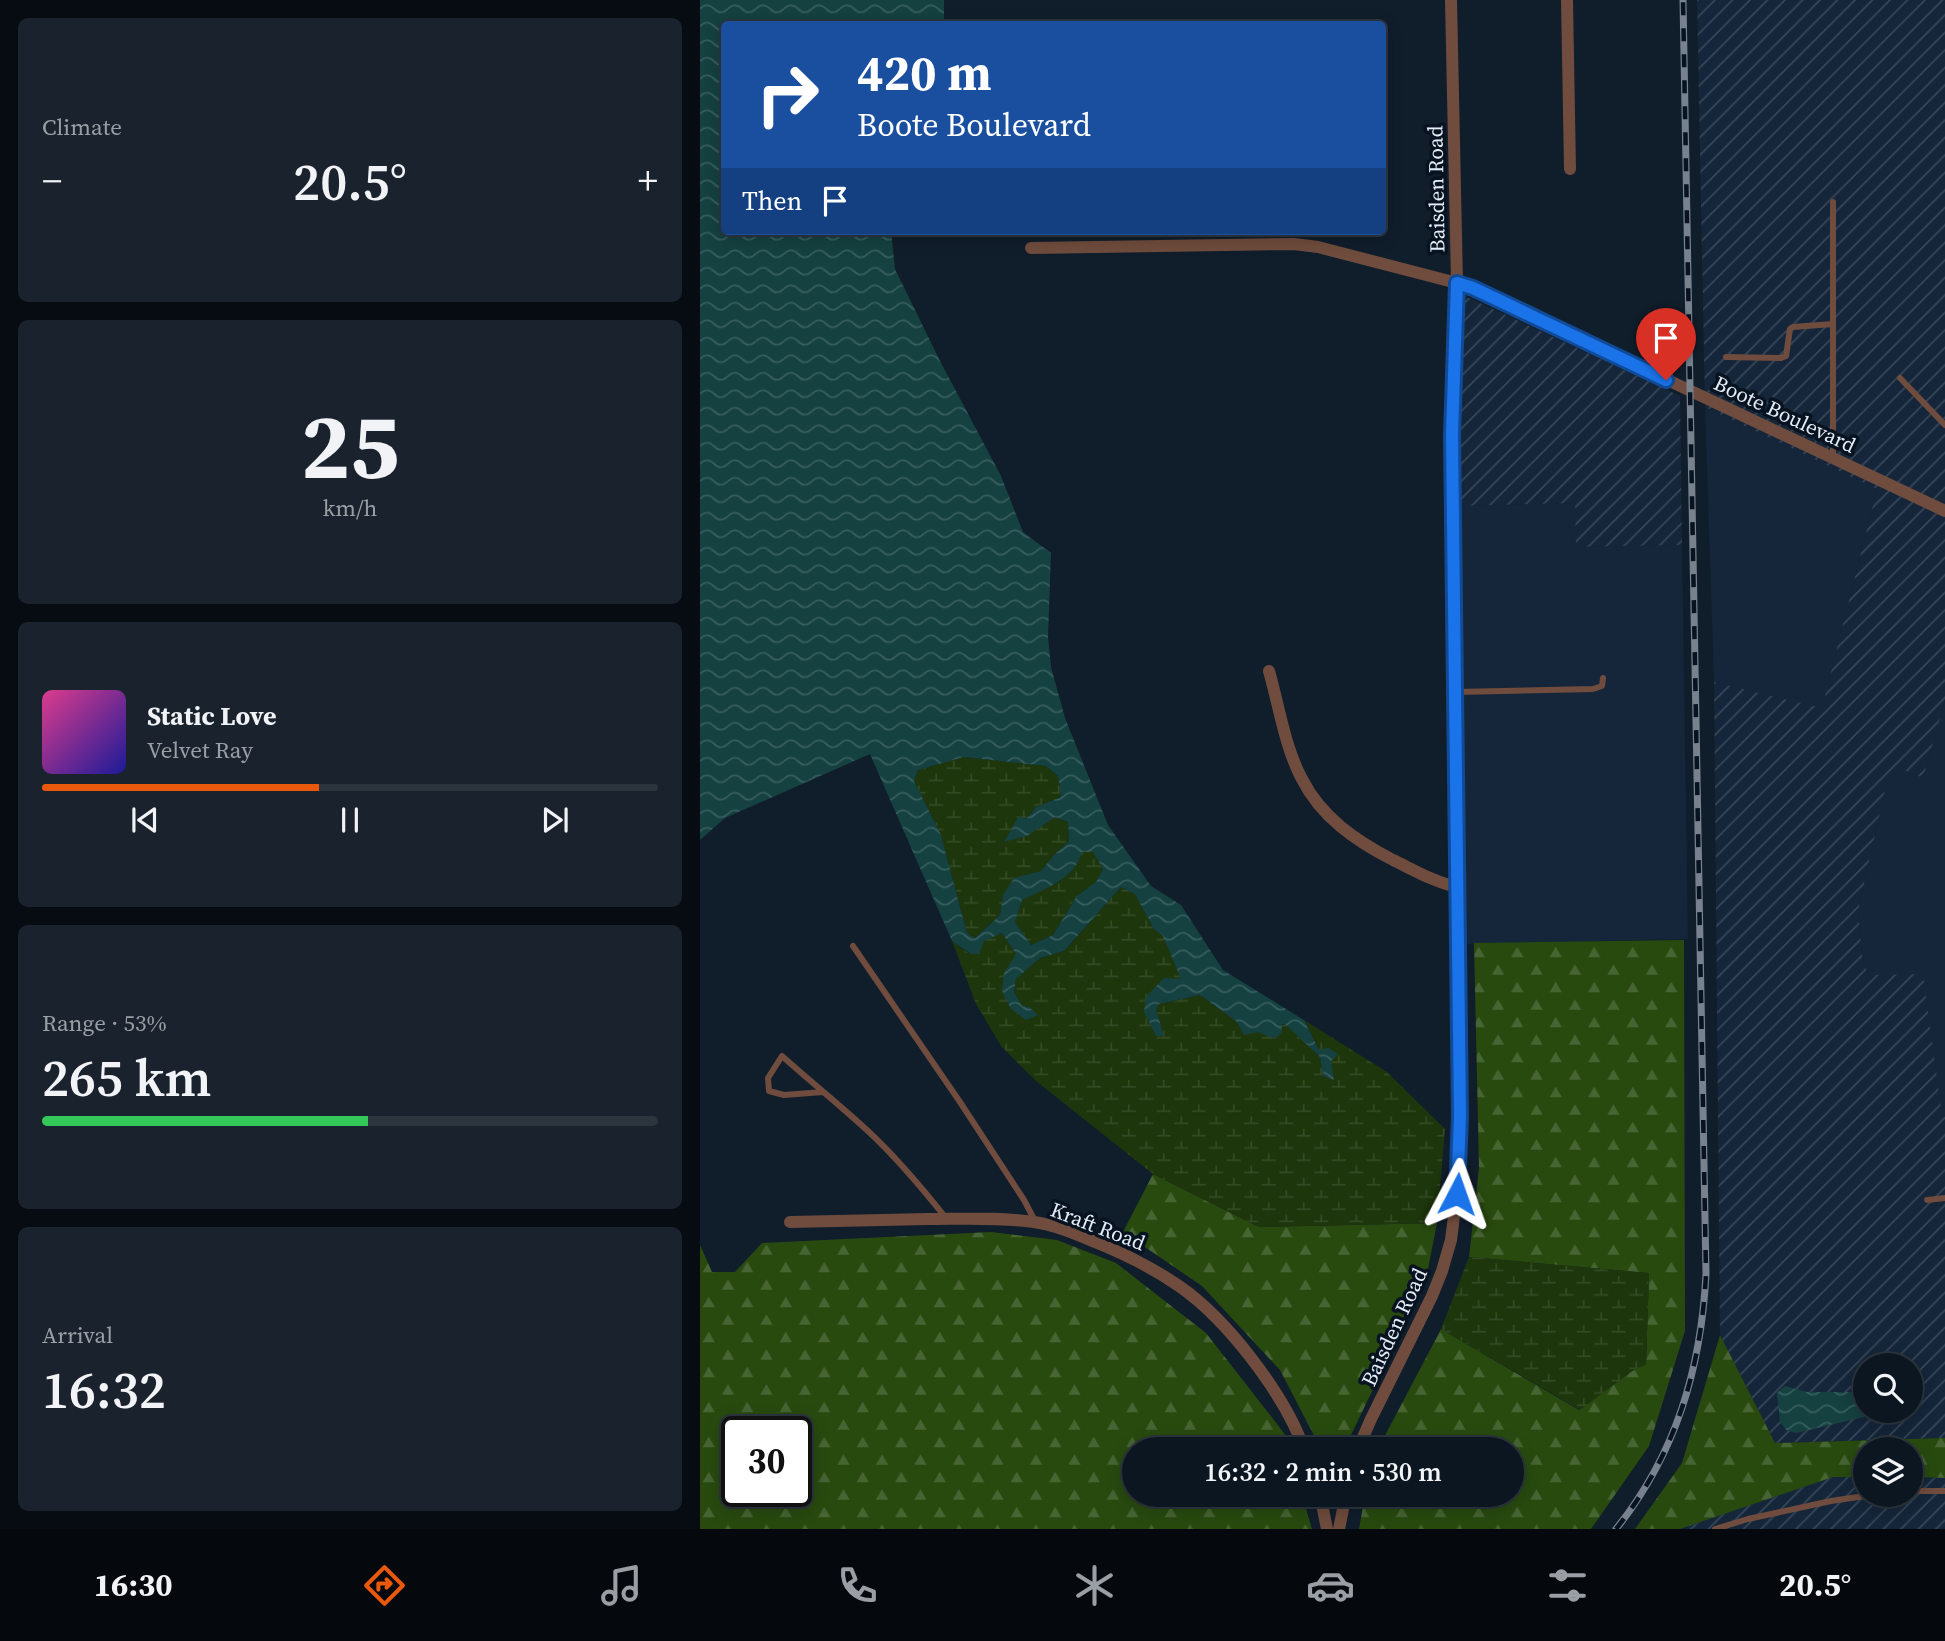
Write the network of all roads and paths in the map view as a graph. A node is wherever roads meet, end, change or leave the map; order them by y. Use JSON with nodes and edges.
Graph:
{"nodes":[{"id":1,"x":1451,"y":0,"type":"edge"},
{"id":2,"x":1567,"y":0,"type":"edge"},
{"id":3,"x":1570,"y":169,"type":"dead end"},
{"id":4,"x":1833,"y":202,"type":"dead end"},
{"id":5,"x":1031,"y":248,"type":"dead end"},
{"id":6,"x":1457,"y":283,"type":"junction"},
{"id":7,"x":1833,"y":324,"type":"junction"},
{"id":8,"x":1726,"y":357,"type":"dead end"},
{"id":9,"x":1900,"y":377,"type":"dead end"},
{"id":10,"x":1945,"y":425,"type":"edge"},
{"id":11,"x":1833,"y":458,"type":"junction"},
{"id":12,"x":1945,"y":511,"type":"edge"},
{"id":13,"x":1269,"y":671,"type":"dead end"},
{"id":14,"x":1603,"y":678,"type":"dead end"},
{"id":15,"x":1455,"y":692,"type":"junction"},
{"id":16,"x":1457,"y":887,"type":"junction"},
{"id":17,"x":853,"y":946,"type":"dead end"},
{"id":18,"x":823,"y":1092,"type":"junction"},
{"id":19,"x":1945,"y":1198,"type":"edge"},
{"id":20,"x":1927,"y":1200,"type":"dead end"},
{"id":21,"x":947,"y":1219,"type":"junction"},
{"id":22,"x":790,"y":1222,"type":"dead end"},
{"id":23,"x":1035,"y":1222,"type":"junction"},
{"id":24,"x":1298,"y":1437,"type":"edge"},
{"id":25,"x":1363,"y":1437,"type":"edge"},
{"id":26,"x":1923,"y":1491,"type":"edge"},
{"id":27,"x":1945,"y":1491,"type":"edge"},
{"id":28,"x":1853,"y":1498,"type":"edge"},
{"id":29,"x":1323,"y":1507,"type":"edge"},
{"id":30,"x":1343,"y":1507,"type":"edge"},
{"id":31,"x":1327,"y":1529,"type":"edge"},
{"id":32,"x":1339,"y":1529,"type":"edge"},
{"id":33,"x":1714,"y":1529,"type":"edge"}],
"edges":[{"from":1,"to":6,"type":"street","name":"Baisden Road"},
{"from":2,"to":3,"type":"street"},
{"from":4,"to":7,"type":"lane"},
{"from":5,"to":6,"type":"street","name":"Boote Boulevard"},
{"from":6,"to":11,"type":"street","name":"Boote Boulevard"},
{"from":6,"to":15,"type":"street","name":"Baisden Road"},
{"from":7,"to":8,"type":"lane"},
{"from":7,"to":11,"type":"lane"},
{"from":9,"to":10,"type":"lane"},
{"from":11,"to":12,"type":"street","name":"Boote Boulevard"},
{"from":13,"to":16,"type":"street"},
{"from":14,"to":15,"type":"lane"},
{"from":15,"to":16,"type":"street","name":"Baisden Road"},
{"from":16,"to":25,"type":"street","name":"Baisden Road"},
{"from":17,"to":23,"type":"lane"},
{"from":18,"to":18,"type":"lane"},
{"from":18,"to":21,"type":"lane"},
{"from":19,"to":20,"type":"lane"},
{"from":21,"to":22,"type":"street","name":"Kraft Road"},
{"from":21,"to":23,"type":"street","name":"Kraft Road"},
{"from":23,"to":24,"type":"street","name":"Kraft Road"},
{"from":26,"to":27,"type":"lane"},
{"from":28,"to":33,"type":"lane"},
{"from":29,"to":31,"type":"street"},
{"from":30,"to":32,"type":"street"}]}
